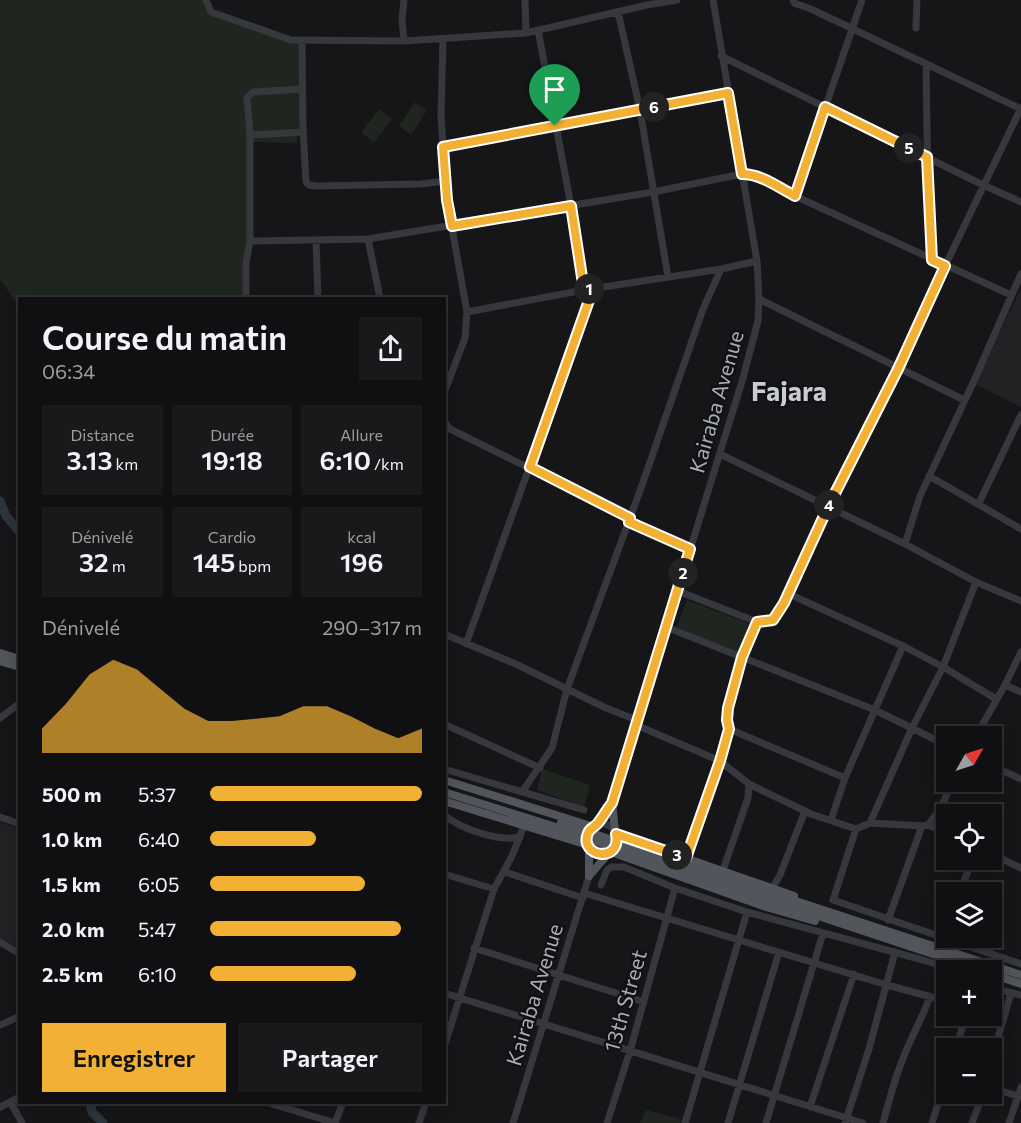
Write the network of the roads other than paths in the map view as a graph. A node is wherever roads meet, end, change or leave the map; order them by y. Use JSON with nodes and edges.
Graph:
{"nodes":[{"id":1,"x":206,"y":0,"type":"edge"},
{"id":2,"x":404,"y":0,"type":"edge"},
{"id":3,"x":525,"y":0,"type":"edge"},
{"id":4,"x":678,"y":0,"type":"edge"},
{"id":5,"x":713,"y":0,"type":"edge"},
{"id":6,"x":793,"y":0,"type":"edge"},
{"id":7,"x":862,"y":0,"type":"edge"},
{"id":8,"x":917,"y":0,"type":"edge"},
{"id":9,"x":618,"y":12,"type":"junction"},
{"id":10,"x":916,"y":28,"type":"dead end"},
{"id":11,"x":852,"y":29,"type":"junction"},
{"id":12,"x":538,"y":30,"type":"junction"},
{"id":13,"x":526,"y":33,"type":"junction"},
{"id":14,"x":443,"y":39,"type":"junction"},
{"id":15,"x":302,"y":40,"type":"junction"},
{"id":16,"x":404,"y":41,"type":"junction"},
{"id":17,"x":721,"y":56,"type":"junction"},
{"id":18,"x":926,"y":64,"type":"junction"},
{"id":19,"x":302,"y":89,"type":"junction"},
{"id":20,"x":728,"y":93,"type":"junction"},
{"id":21,"x":825,"y":107,"type":"junction"},
{"id":22,"x":1021,"y":109,"type":"edge"},
{"id":23,"x":640,"y":110,"type":"junction"},
{"id":24,"x":555,"y":126,"type":"junction"},
{"id":25,"x":303,"y":132,"type":"junction"},
{"id":26,"x":250,"y":135,"type":"junction"},
{"id":27,"x":443,"y":147,"type":"junction"},
{"id":28,"x":927,"y":157,"type":"junction"},
{"id":29,"x":742,"y":174,"type":"junction"},
{"id":30,"x":446,"y":181,"type":"junction"},
{"id":31,"x":983,"y":185,"type":"junction"},
{"id":32,"x":653,"y":192,"type":"junction"},
{"id":33,"x":795,"y":196,"type":"junction"},
{"id":34,"x":1021,"y":202,"type":"edge"},
{"id":35,"x":571,"y":206,"type":"junction"},
{"id":36,"x":452,"y":226,"type":"junction"},
{"id":37,"x":368,"y":239,"type":"junction"},
{"id":38,"x":315,"y":240,"type":"junction"},
{"id":39,"x":250,"y":241,"type":"junction"},
{"id":40,"x":932,"y":260,"type":"junction"},
{"id":41,"x":757,"y":261,"type":"junction"},
{"id":42,"x":945,"y":266,"type":"junction"},
{"id":43,"x":721,"y":268,"type":"junction"},
{"id":44,"x":1021,"y":274,"type":"edge"},
{"id":45,"x":668,"y":277,"type":"junction"},
{"id":46,"x":593,"y":289,"type":"junction"},
{"id":47,"x":584,"y":290,"type":"junction"},
{"id":48,"x":1011,"y":295,"type":"junction"},
{"id":49,"x":246,"y":297,"type":"edge"},
{"id":50,"x":318,"y":297,"type":"edge"},
{"id":51,"x":380,"y":297,"type":"edge"},
{"id":52,"x":759,"y":299,"type":"junction"},
{"id":53,"x":467,"y":312,"type":"junction"},
{"id":54,"x":898,"y":369,"type":"junction"},
{"id":55,"x":446,"y":388,"type":"edge"},
{"id":56,"x":964,"y":400,"type":"junction"},
{"id":57,"x":1021,"y":415,"type":"edge"},
{"id":58,"x":447,"y":429,"type":"edge"},
{"id":59,"x":720,"y":454,"type":"junction"},
{"id":60,"x":530,"y":467,"type":"junction"},
{"id":61,"x":929,"y":476,"type":"junction"},
{"id":62,"x":979,"y":503,"type":"junction"},
{"id":63,"x":828,"y":507,"type":"junction"},
{"id":64,"x":630,"y":520,"type":"junction"},
{"id":65,"x":1021,"y":529,"type":"edge"},
{"id":66,"x":905,"y":544,"type":"junction"},
{"id":67,"x":690,"y":549,"type":"junction"},
{"id":68,"x":976,"y":582,"type":"junction"},
{"id":69,"x":678,"y":591,"type":"junction"},
{"id":70,"x":789,"y":594,"type":"junction"},
{"id":71,"x":1021,"y":601,"type":"edge"},
{"id":72,"x":757,"y":622,"type":"junction"},
{"id":73,"x":666,"y":627,"type":"junction"},
{"id":74,"x":446,"y":634,"type":"edge"},
{"id":75,"x":466,"y":644,"type":"junction"},
{"id":76,"x":903,"y":646,"type":"junction"},
{"id":77,"x":1021,"y":652,"type":"edge"},
{"id":78,"x":0,"y":653,"type":"edge"},
{"id":79,"x":742,"y":657,"type":"junction"},
{"id":80,"x":18,"y":658,"type":"edge"},
{"id":81,"x":0,"y":661,"type":"edge"},
{"id":82,"x":18,"y":667,"type":"edge"},
{"id":83,"x":943,"y":667,"type":"junction"},
{"id":84,"x":1005,"y":685,"type":"junction"},
{"id":85,"x":567,"y":689,"type":"junction"},
{"id":86,"x":1021,"y":692,"type":"edge"},
{"id":87,"x":996,"y":699,"type":"junction"},
{"id":88,"x":18,"y":704,"type":"edge"},
{"id":89,"x":875,"y":710,"type":"junction"},
{"id":90,"x":0,"y":718,"type":"edge"},
{"id":91,"x":636,"y":722,"type":"junction"},
{"id":92,"x":446,"y":725,"type":"edge"},
{"id":93,"x":981,"y":726,"type":"edge"},
{"id":94,"x":912,"y":728,"type":"junction"},
{"id":95,"x":729,"y":729,"type":"junction"},
{"id":96,"x":936,"y":740,"type":"edge"},
{"id":97,"x":720,"y":761,"type":"junction"},
{"id":98,"x":540,"y":768,"type":"junction"},
{"id":99,"x":446,"y":770,"type":"edge"},
{"id":100,"x":1002,"y":770,"type":"edge"},
{"id":101,"x":845,"y":778,"type":"junction"},
{"id":102,"x":1021,"y":779,"type":"edge"},
{"id":103,"x":446,"y":781,"type":"edge"},
{"id":104,"x":749,"y":784,"type":"junction"},
{"id":105,"x":446,"y":787,"type":"edge"},
{"id":106,"x":522,"y":792,"type":"junction"},
{"id":107,"x":948,"y":792,"type":"edge"},
{"id":108,"x":446,"y":793,"type":"edge"},
{"id":109,"x":446,"y":802,"type":"edge"},
{"id":110,"x":612,"y":803,"type":"junction"},
{"id":111,"x":584,"y":810,"type":"dead end"},
{"id":112,"x":805,"y":812,"type":"junction"},
{"id":113,"x":0,"y":817,"type":"edge"},
{"id":114,"x":446,"y":817,"type":"edge"},
{"id":115,"x":831,"y":820,"type":"junction"},
{"id":116,"x":18,"y":823,"type":"edge"},
{"id":117,"x":870,"y":823,"type":"junction"},
{"id":118,"x":524,"y":826,"type":"junction"},
{"id":119,"x":595,"y":826,"type":"junction"},
{"id":120,"x":925,"y":826,"type":"junction"},
{"id":121,"x":856,"y":829,"type":"junction"},
{"id":122,"x":936,"y":830,"type":"edge"},
{"id":123,"x":615,"y":832,"type":"junction"},
{"id":124,"x":520,"y":837,"type":"junction"},
{"id":125,"x":589,"y":846,"type":"junction"},
{"id":126,"x":609,"y":853,"type":"junction"},
{"id":127,"x":686,"y":858,"type":"junction"},
{"id":128,"x":1002,"y":859,"type":"edge"},
{"id":129,"x":1021,"y":868,"type":"edge"},
{"id":130,"x":723,"y":870,"type":"junction"},
{"id":131,"x":505,"y":872,"type":"junction"},
{"id":132,"x":446,"y":875,"type":"edge"},
{"id":133,"x":589,"y":876,"type":"junction"},
{"id":134,"x":601,"y":885,"type":"dead end"},
{"id":135,"x":773,"y":887,"type":"junction"},
{"id":136,"x":675,"y":888,"type":"junction"},
{"id":137,"x":494,"y":889,"type":"junction"},
{"id":138,"x":584,"y":896,"type":"junction"},
{"id":139,"x":812,"y":910,"type":"junction"},
{"id":140,"x":747,"y":912,"type":"junction"},
{"id":141,"x":828,"y":916,"type":"junction"},
{"id":142,"x":666,"y":919,"type":"junction"},
{"id":143,"x":888,"y":920,"type":"junction"},
{"id":144,"x":824,"y":933,"type":"junction"},
{"id":145,"x":936,"y":933,"type":"edge"},
{"id":146,"x":739,"y":940,"type":"junction"},
{"id":147,"x":0,"y":942,"type":"edge"},
{"id":148,"x":474,"y":948,"type":"junction"},
{"id":149,"x":979,"y":948,"type":"edge"},
{"id":150,"x":941,"y":949,"type":"joint"},
{"id":151,"x":779,"y":952,"type":"junction"},
{"id":152,"x":895,"y":952,"type":"junction"},
{"id":153,"x":18,"y":953,"type":"edge"},
{"id":154,"x":953,"y":960,"type":"edge"},
{"id":155,"x":815,"y":962,"type":"junction"},
{"id":156,"x":936,"y":964,"type":"edge"},
{"id":157,"x":1021,"y":964,"type":"edge"},
{"id":158,"x":559,"y":974,"type":"junction"},
{"id":159,"x":854,"y":974,"type":"junction"},
{"id":160,"x":1021,"y":975,"type":"edge"},
{"id":161,"x":1002,"y":977,"type":"edge"},
{"id":162,"x":1021,"y":984,"type":"edge"},
{"id":163,"x":887,"y":985,"type":"junction"},
{"id":164,"x":1002,"y":991,"type":"edge"},
{"id":165,"x":1011,"y":993,"type":"junction"},
{"id":166,"x":446,"y":994,"type":"edge"},
{"id":167,"x":1021,"y":995,"type":"edge"},
{"id":168,"x":930,"y":996,"type":"junction"},
{"id":169,"x":460,"y":998,"type":"junction"},
{"id":170,"x":936,"y":998,"type":"edge"},
{"id":171,"x":644,"y":1002,"type":"junction"},
{"id":172,"x":18,"y":1017,"type":"edge"},
{"id":173,"x":543,"y":1024,"type":"junction"},
{"id":174,"x":0,"y":1025,"type":"edge"},
{"id":175,"x":998,"y":1038,"type":"edge"},
{"id":176,"x":446,"y":1041,"type":"edge"},
{"id":177,"x":630,"y":1051,"type":"junction"},
{"id":178,"x":699,"y":1072,"type":"junction"},
{"id":179,"x":740,"y":1086,"type":"junction"},
{"id":180,"x":1021,"y":1087,"type":"edge"},
{"id":181,"x":1002,"y":1091,"type":"edge"},
{"id":182,"x":775,"y":1096,"type":"junction"},
{"id":183,"x":1020,"y":1096,"type":"edge"},
{"id":184,"x":18,"y":1098,"type":"edge"},
{"id":185,"x":11,"y":1102,"type":"junction"},
{"id":186,"x":273,"y":1104,"type":"edge"},
{"id":187,"x":342,"y":1104,"type":"edge"},
{"id":188,"x":425,"y":1104,"type":"edge"},
{"id":189,"x":938,"y":1104,"type":"edge"},
{"id":190,"x":979,"y":1104,"type":"edge"},
{"id":191,"x":0,"y":1107,"type":"edge"},
{"id":192,"x":810,"y":1107,"type":"junction"},
{"id":193,"x":846,"y":1120,"type":"edge"},
{"id":194,"x":22,"y":1123,"type":"edge"},
{"id":195,"x":419,"y":1123,"type":"edge"},
{"id":196,"x":513,"y":1123,"type":"edge"},
{"id":197,"x":607,"y":1123,"type":"edge"},
{"id":198,"x":685,"y":1123,"type":"edge"},
{"id":199,"x":728,"y":1123,"type":"edge"},
{"id":200,"x":766,"y":1123,"type":"edge"},
{"id":201,"x":863,"y":1123,"type":"edge"},
{"id":202,"x":883,"y":1123,"type":"edge"},
{"id":203,"x":932,"y":1123,"type":"edge"},
{"id":204,"x":972,"y":1123,"type":"edge"},
{"id":205,"x":1009,"y":1123,"type":"edge"}],
"edges":[{"from":1,"to":15,"type":"street"},
{"from":2,"to":16,"type":"street"},
{"from":3,"to":13,"type":"street"},
{"from":4,"to":9,"type":"street"},
{"from":5,"to":17,"type":"street","name":"Kairaba Avenue"},
{"from":6,"to":11,"type":"street"},
{"from":7,"to":11,"type":"street"},
{"from":8,"to":10,"type":"street"},
{"from":9,"to":12,"type":"street"},
{"from":9,"to":23,"type":"street"},
{"from":11,"to":18,"type":"street"},
{"from":11,"to":21,"type":"street"},
{"from":12,"to":13,"type":"street"},
{"from":12,"to":24,"type":"street"},
{"from":13,"to":14,"type":"street"},
{"from":14,"to":16,"type":"street"},
{"from":14,"to":27,"type":"street"},
{"from":15,"to":16,"type":"street"},
{"from":15,"to":19,"type":"street"},
{"from":17,"to":20,"type":"street","name":"Kairaba Avenue"},
{"from":17,"to":21,"type":"street"},
{"from":18,"to":22,"type":"street"},
{"from":18,"to":28,"type":"street"},
{"from":19,"to":25,"type":"street"},
{"from":19,"to":26,"type":"street"},
{"from":20,"to":23,"type":"street"},
{"from":20,"to":29,"type":"street","name":"Kairaba Avenue"},
{"from":21,"to":28,"type":"street"},
{"from":21,"to":33,"type":"street"},
{"from":22,"to":31,"type":"street"},
{"from":23,"to":24,"type":"street"},
{"from":23,"to":32,"type":"street"},
{"from":24,"to":27,"type":"street"},
{"from":24,"to":35,"type":"street"},
{"from":25,"to":26,"type":"street"},
{"from":25,"to":30,"type":"street"},
{"from":26,"to":39,"type":"street"},
{"from":27,"to":30,"type":"street"},
{"from":28,"to":31,"type":"street"},
{"from":28,"to":40,"type":"street"},
{"from":29,"to":32,"type":"street"},
{"from":29,"to":33,"type":"street"},
{"from":29,"to":41,"type":"street","name":"Kairaba Avenue"},
{"from":30,"to":36,"type":"street"},
{"from":31,"to":34,"type":"street"},
{"from":31,"to":42,"type":"street"},
{"from":32,"to":35,"type":"street"},
{"from":32,"to":45,"type":"street"},
{"from":33,"to":40,"type":"street"},
{"from":35,"to":36,"type":"street"},
{"from":35,"to":47,"type":"street"},
{"from":36,"to":37,"type":"street"},
{"from":36,"to":53,"type":"street"},
{"from":37,"to":38,"type":"street"},
{"from":37,"to":51,"type":"street"},
{"from":38,"to":39,"type":"street"},
{"from":38,"to":50,"type":"street"},
{"from":39,"to":49,"type":"street"},
{"from":40,"to":42,"type":"street"},
{"from":41,"to":43,"type":"street"},
{"from":41,"to":52,"type":"street","name":"Kairaba Avenue"},
{"from":42,"to":48,"type":"street"},
{"from":42,"to":54,"type":"street"},
{"from":43,"to":45,"type":"street"},
{"from":43,"to":64,"type":"street"},
{"from":44,"to":48,"type":"street"},
{"from":45,"to":46,"type":"street"},
{"from":46,"to":47,"type":"street"},
{"from":46,"to":60,"type":"street"},
{"from":47,"to":53,"type":"street"},
{"from":48,"to":56,"type":"street"},
{"from":52,"to":54,"type":"street"},
{"from":52,"to":59,"type":"street","name":"Kairaba Avenue"},
{"from":53,"to":55,"type":"street"},
{"from":54,"to":56,"type":"street"},
{"from":54,"to":63,"type":"street"},
{"from":56,"to":61,"type":"street"},
{"from":57,"to":62,"type":"street"},
{"from":58,"to":60,"type":"street"},
{"from":59,"to":63,"type":"street"},
{"from":59,"to":67,"type":"street","name":"Kairaba Avenue"},
{"from":60,"to":64,"type":"street"},
{"from":60,"to":75,"type":"street"},
{"from":61,"to":62,"type":"street"},
{"from":61,"to":66,"type":"street"},
{"from":62,"to":65,"type":"street"},
{"from":63,"to":66,"type":"street"},
{"from":63,"to":70,"type":"street"},
{"from":64,"to":67,"type":"street"},
{"from":64,"to":85,"type":"street"},
{"from":66,"to":68,"type":"street"},
{"from":67,"to":69,"type":"street","name":"Kairaba Avenue"},
{"from":68,"to":71,"type":"street"},
{"from":68,"to":83,"type":"street"},
{"from":69,"to":72,"type":"street"},
{"from":69,"to":73,"type":"street","name":"Kairaba Avenue"},
{"from":70,"to":72,"type":"street"},
{"from":70,"to":76,"type":"street"},
{"from":72,"to":79,"type":"street"},
{"from":73,"to":79,"type":"street"},
{"from":73,"to":91,"type":"street","name":"Kairaba Avenue"},
{"from":74,"to":75,"type":"street"},
{"from":75,"to":85,"type":"street"},
{"from":76,"to":83,"type":"street"},
{"from":76,"to":89,"type":"street"},
{"from":77,"to":84,"type":"street"},
{"from":78,"to":80,"type":"main road"},
{"from":79,"to":89,"type":"street"},
{"from":79,"to":95,"type":"street"},
{"from":81,"to":82,"type":"main road"},
{"from":83,"to":87,"type":"street"},
{"from":83,"to":94,"type":"street"},
{"from":84,"to":86,"type":"street"},
{"from":84,"to":87,"type":"street"},
{"from":85,"to":91,"type":"street"},
{"from":85,"to":98,"type":"street"},
{"from":87,"to":93,"type":"street"},
{"from":88,"to":90,"type":"street"},
{"from":89,"to":94,"type":"street"},
{"from":89,"to":101,"type":"street"},
{"from":91,"to":97,"type":"street"},
{"from":91,"to":110,"type":"street","name":"Kairaba Avenue"},
{"from":92,"to":98,"type":"street"},
{"from":94,"to":96,"type":"street"},
{"from":94,"to":117,"type":"street"},
{"from":95,"to":97,"type":"street"},
{"from":95,"to":101,"type":"street"},
{"from":97,"to":104,"type":"street"},
{"from":97,"to":127,"type":"street"},
{"from":98,"to":106,"type":"street"},
{"from":99,"to":106,"type":"street"},
{"from":100,"to":102,"type":"street"},
{"from":101,"to":115,"type":"street"},
{"from":103,"to":119,"type":"main road"},
{"from":104,"to":112,"type":"street"},
{"from":104,"to":130,"type":"street"},
{"from":105,"to":139,"type":"main road","bridge":true},
{"from":106,"to":111,"type":"street"},
{"from":107,"to":120,"type":"street"},
{"from":108,"to":139,"type":"main road","bridge":true},
{"from":109,"to":118,"type":"main road"},
{"from":110,"to":119,"type":"main road"},
{"from":110,"to":123,"type":"main road"},
{"from":112,"to":115,"type":"street"},
{"from":112,"to":135,"type":"street"},
{"from":113,"to":116,"type":"street"},
{"from":114,"to":124,"type":"street"},
{"from":115,"to":121,"type":"street"},
{"from":117,"to":120,"type":"street"},
{"from":117,"to":121,"type":"street"},
{"from":118,"to":124,"type":"street"},
{"from":118,"to":125,"type":"main road"},
{"from":119,"to":123,"type":"street"},
{"from":119,"to":125,"type":"street"},
{"from":120,"to":122,"type":"street"},
{"from":120,"to":143,"type":"street"},
{"from":121,"to":143,"type":"street"},
{"from":123,"to":126,"type":"street"},
{"from":123,"to":127,"type":"main road"},
{"from":124,"to":131,"type":"street"},
{"from":125,"to":126,"type":"street"},
{"from":125,"to":133,"type":"main road"},
{"from":126,"to":133,"type":"main road"},
{"from":126,"to":141,"type":"main road"},
{"from":127,"to":130,"type":"main road"},
{"from":128,"to":129,"type":"street"},
{"from":130,"to":135,"type":"main road"},
{"from":131,"to":137,"type":"street"},
{"from":131,"to":138,"type":"street"},
{"from":132,"to":137,"type":"street"},
{"from":133,"to":138,"type":"street","name":"Kairaba Avenue"},
{"from":134,"to":136,"type":"street"},
{"from":135,"to":141,"type":"main road"},
{"from":136,"to":140,"type":"street"},
{"from":136,"to":142,"type":"street","name":"13th Street"},
{"from":137,"to":148,"type":"street"},
{"from":138,"to":142,"type":"street"},
{"from":138,"to":158,"type":"street","name":"Kairaba Avenue"},
{"from":139,"to":141,"type":"main road"},
{"from":140,"to":144,"type":"street"},
{"from":140,"to":146,"type":"street"},
{"from":141,"to":150,"type":"main road"},
{"from":141,"to":154,"type":"main road"},
{"from":142,"to":146,"type":"street"},
{"from":142,"to":171,"type":"street","name":"13th Street"},
{"from":143,"to":145,"type":"street"},
{"from":144,"to":152,"type":"street"},
{"from":144,"to":155,"type":"street"},
{"from":146,"to":151,"type":"street"},
{"from":146,"to":178,"type":"street"},
{"from":147,"to":153,"type":"street"},
{"from":148,"to":158,"type":"street"},
{"from":148,"to":169,"type":"street"},
{"from":149,"to":157,"type":"street"},
{"from":150,"to":160,"type":"main road"},
{"from":151,"to":155,"type":"street"},
{"from":151,"to":179,"type":"street"},
{"from":152,"to":156,"type":"street"},
{"from":152,"to":163,"type":"street"},
{"from":155,"to":159,"type":"street"},
{"from":155,"to":182,"type":"street"},
{"from":158,"to":171,"type":"street"},
{"from":158,"to":173,"type":"street","name":"Kairaba Avenue"},
{"from":159,"to":163,"type":"street"},
{"from":159,"to":192,"type":"street"},
{"from":161,"to":162,"type":"main road"},
{"from":163,"to":168,"type":"street"},
{"from":163,"to":193,"type":"street"},
{"from":164,"to":165,"type":"street"},
{"from":165,"to":167,"type":"street"},
{"from":165,"to":175,"type":"street"},
{"from":166,"to":169,"type":"street"},
{"from":168,"to":170,"type":"street"},
{"from":168,"to":202,"type":"street"},
{"from":169,"to":173,"type":"street"},
{"from":169,"to":176,"type":"street"},
{"from":171,"to":177,"type":"street","name":"13th Street"},
{"from":172,"to":174,"type":"street"},
{"from":173,"to":177,"type":"street"},
{"from":173,"to":196,"type":"street","name":"Kairaba Avenue"},
{"from":177,"to":178,"type":"street"},
{"from":177,"to":197,"type":"street","name":"13th Street"},
{"from":178,"to":179,"type":"street"},
{"from":178,"to":198,"type":"street"},
{"from":179,"to":182,"type":"street"},
{"from":179,"to":199,"type":"street"},
{"from":180,"to":183,"type":"street"},
{"from":181,"to":183,"type":"street"},
{"from":182,"to":192,"type":"street"},
{"from":182,"to":200,"type":"street"},
{"from":183,"to":205,"type":"street"},
{"from":184,"to":185,"type":"street"},
{"from":185,"to":191,"type":"street"},
{"from":185,"to":194,"type":"street"},
{"from":186,"to":187,"type":"street"},
{"from":188,"to":195,"type":"street"},
{"from":189,"to":203,"type":"street"},
{"from":190,"to":204,"type":"street"},
{"from":192,"to":193,"type":"street"},
{"from":193,"to":201,"type":"street"}]}
